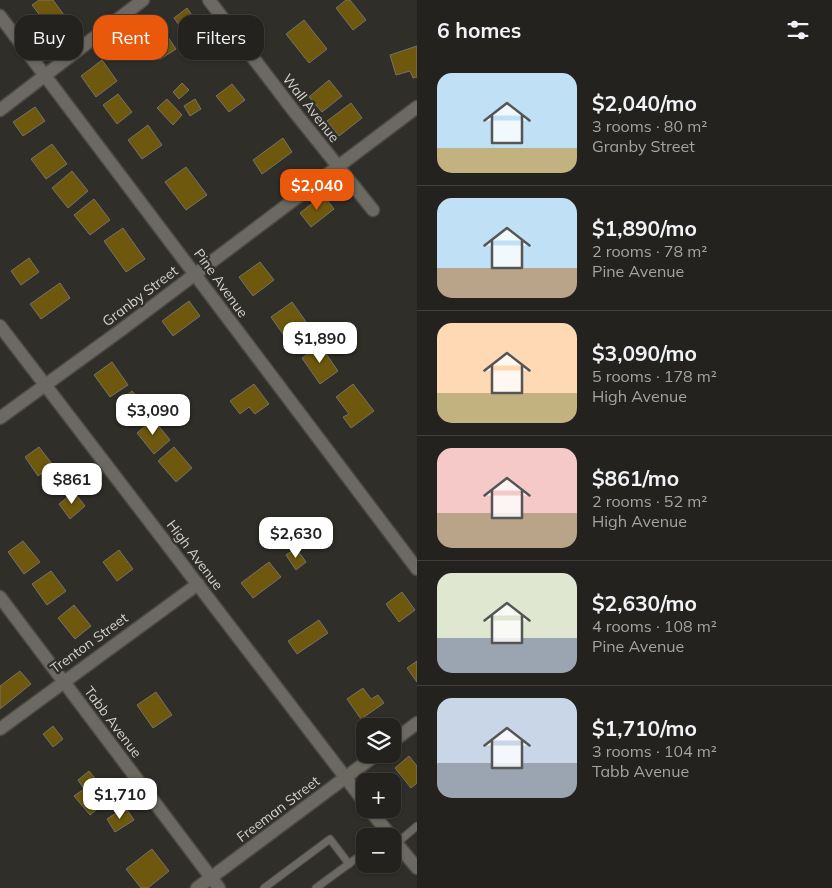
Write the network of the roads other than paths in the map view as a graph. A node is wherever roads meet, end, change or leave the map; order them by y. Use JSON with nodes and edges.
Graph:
{"nodes":[{"id":1,"x":143,"y":0,"type":"edge"},
{"id":2,"x":209,"y":0,"type":"edge"},
{"id":3,"x":0,"y":16,"type":"edge"},
{"id":4,"x":44,"y":75,"type":"junction"},
{"id":5,"x":417,"y":107,"type":"edge"},
{"id":6,"x":0,"y":110,"type":"edge"},
{"id":7,"x":337,"y":166,"type":"junction"},
{"id":8,"x":373,"y":210,"type":"dead end"},
{"id":9,"x":196,"y":273,"type":"junction"},
{"id":10,"x":0,"y":326,"type":"edge"},
{"id":11,"x":45,"y":385,"type":"junction"},
{"id":12,"x":0,"y":418,"type":"edge"},
{"id":13,"x":417,"y":569,"type":"edge"},
{"id":14,"x":198,"y":584,"type":"junction"},
{"id":15,"x":0,"y":597,"type":"edge"},
{"id":16,"x":63,"y":681,"type":"junction"},
{"id":17,"x":417,"y":723,"type":"edge"},
{"id":18,"x":0,"y":729,"type":"edge"},
{"id":19,"x":401,"y":735,"type":"edge"},
{"id":20,"x":365,"y":763,"type":"edge"},
{"id":21,"x":345,"y":778,"type":"junction"},
{"id":22,"x":356,"y":792,"type":"edge"},
{"id":23,"x":376,"y":818,"type":"edge"},
{"id":24,"x":417,"y":826,"type":"edge"},
{"id":25,"x":383,"y":828,"type":"edge"},
{"id":26,"x":401,"y":833,"type":"edge"},
{"id":27,"x":401,"y":850,"type":"edge"},
{"id":28,"x":356,"y":859,"type":"edge"},
{"id":29,"x":349,"y":864,"type":"junction"},
{"id":30,"x":417,"y":868,"type":"edge"},
{"id":31,"x":215,"y":883,"type":"edge"},
{"id":32,"x":268,"y":887,"type":"edge"},
{"id":33,"x":197,"y":888,"type":"edge"},
{"id":34,"x":316,"y":888,"type":"edge"}],
"edges":[{"from":1,"to":4,"type":"street"},
{"from":2,"to":7,"type":"street","name":"Wall Avenue"},
{"from":3,"to":4,"type":"street","name":"Pine Avenue"},
{"from":4,"to":6,"type":"street"},
{"from":4,"to":9,"type":"street","name":"Pine Avenue"},
{"from":5,"to":7,"type":"street","name":"Granby Street"},
{"from":7,"to":8,"type":"street","name":"Wall Avenue"},
{"from":7,"to":9,"type":"street","name":"Granby Street"},
{"from":9,"to":11,"type":"street","name":"Granby Street"},
{"from":9,"to":13,"type":"street","name":"Pine Avenue"},
{"from":10,"to":11,"type":"street","name":"High Avenue"},
{"from":11,"to":12,"type":"street","name":"Granby Street"},
{"from":11,"to":14,"type":"street","name":"High Avenue"},
{"from":14,"to":16,"type":"street","name":"Trenton Street"},
{"from":14,"to":21,"type":"street","name":"High Avenue"},
{"from":15,"to":16,"type":"street","name":"Tabb Avenue"},
{"from":16,"to":18,"type":"street","name":"Trenton Street"},
{"from":16,"to":31,"type":"street","name":"Tabb Avenue"},
{"from":17,"to":19,"type":"street"},
{"from":20,"to":21,"type":"street","name":"Freeman Street"},
{"from":21,"to":22,"type":"street","name":"High Avenue"},
{"from":21,"to":31,"type":"street","name":"Freeman Street"},
{"from":23,"to":25,"type":"street"},
{"from":24,"to":26,"type":"lane"},
{"from":27,"to":30,"type":"street"},
{"from":28,"to":29,"type":"lane"},
{"from":29,"to":32,"type":"lane"},
{"from":29,"to":34,"type":"lane"},
{"from":31,"to":33,"type":"street","name":"Freeman Street"}]}
